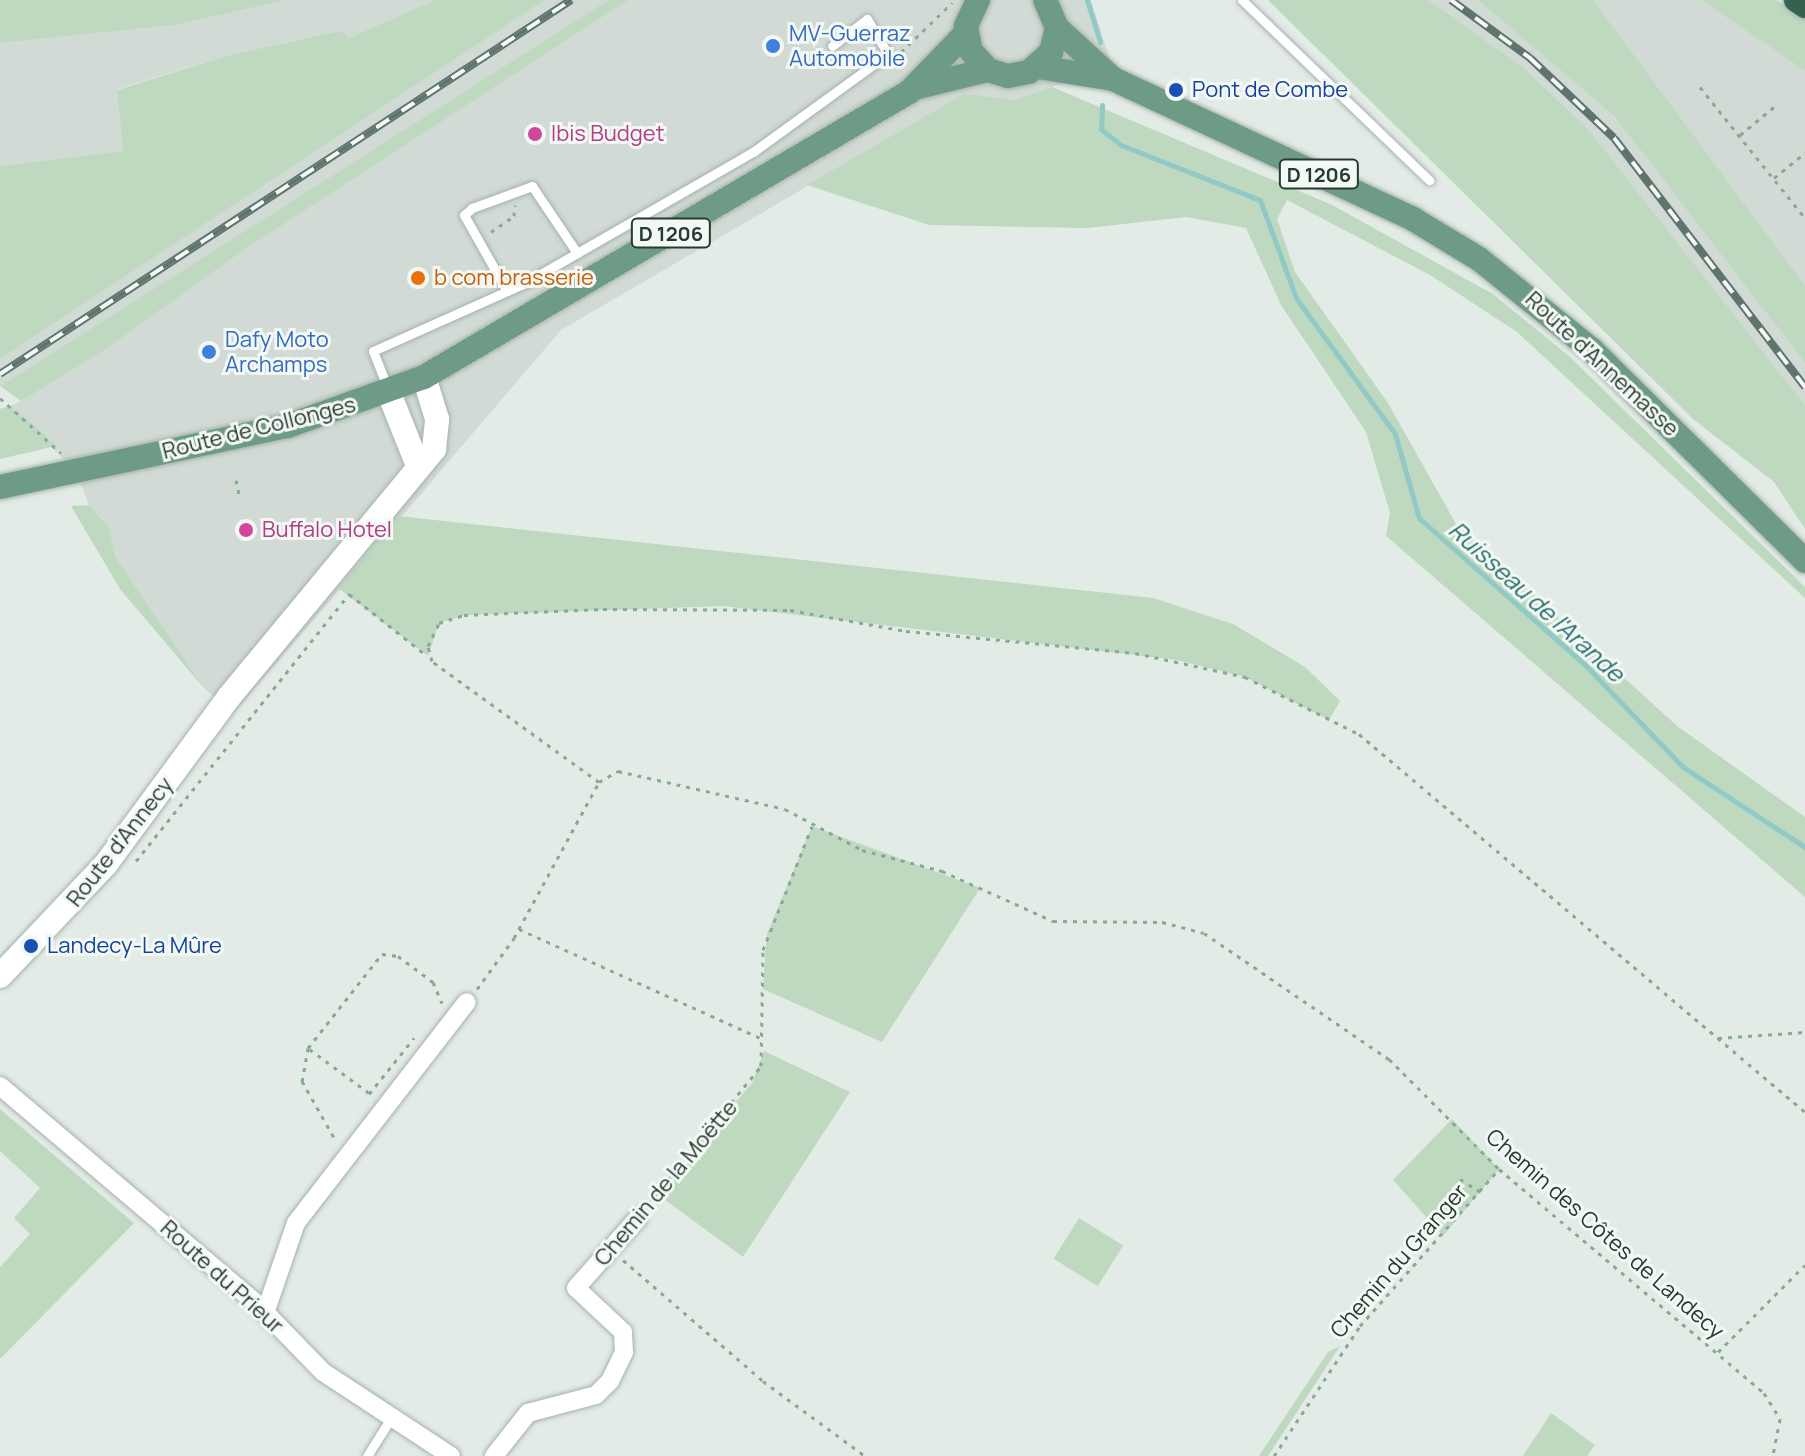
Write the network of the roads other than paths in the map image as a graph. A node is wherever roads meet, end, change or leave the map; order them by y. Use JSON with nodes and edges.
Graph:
{"nodes":[{"id":1,"x":978,"y":0,"type":"edge"},
{"id":2,"x":1045,"y":0,"type":"edge"},
{"id":3,"x":1242,"y":0,"type":"edge"},
{"id":4,"x":1796,"y":0,"type":"edge"},
{"id":5,"x":1805,"y":6,"type":"edge"},
{"id":6,"x":1057,"y":28,"type":"junction"},
{"id":7,"x":966,"y":33,"type":"junction"},
{"id":8,"x":832,"y":46,"type":"dead end"},
{"id":9,"x":1038,"y":67,"type":"junction"},
{"id":10,"x":988,"y":70,"type":"junction"},
{"id":11,"x":1113,"y":79,"type":"junction"},
{"id":12,"x":918,"y":87,"type":"junction"},
{"id":13,"x":1429,"y":180,"type":"dead end"},
{"id":14,"x":577,"y":253,"type":"junction"},
{"id":15,"x":507,"y":291,"type":"junction"},
{"id":16,"x":424,"y":377,"type":"junction"},
{"id":17,"x":389,"y":393,"type":"junction"},
{"id":18,"x":418,"y":466,"type":"junction"},
{"id":19,"x":0,"y":487,"type":"edge"},
{"id":20,"x":1805,"y":561,"type":"edge"},
{"id":21,"x":0,"y":976,"type":"edge"},
{"id":22,"x":467,"y":1002,"type":"road end"},
{"id":23,"x":0,"y":1086,"type":"edge"},
{"id":24,"x":638,"y":1218,"type":"road end"},
{"id":25,"x":265,"y":1313,"type":"junction"},
{"id":26,"x":389,"y":1421,"type":"junction"},
{"id":27,"x":367,"y":1456,"type":"edge"},
{"id":28,"x":451,"y":1456,"type":"edge"},
{"id":29,"x":494,"y":1456,"type":"edge"}],
"edges":[{"from":1,"to":7,"type":"main road"},
{"from":2,"to":6,"type":"main road"},
{"from":3,"to":13,"type":"lane"},
{"from":4,"to":5,"type":"highway"},
{"from":6,"to":9,"type":"main road"},
{"from":6,"to":11,"type":"main road","name":"Route d'Annemasse","number":"D 1206"},
{"from":7,"to":10,"type":"main road"},
{"from":7,"to":12,"type":"main road","name":"Route de Collonges","number":"D 1206"},
{"from":8,"to":14,"type":"lane"},
{"from":9,"to":10,"type":"main road","name":"Route d'Annemasse"},
{"from":9,"to":11,"type":"main road","name":"Route d'Annemasse","number":"D 1206"},
{"from":10,"to":12,"type":"main road","name":"Route de Collonges","number":"D 1206"},
{"from":11,"to":20,"type":"main road","name":"Route d'Annemasse","number":"D 1206"},
{"from":12,"to":16,"type":"main road","name":"Route de Collonges","number":"D 1206"},
{"from":14,"to":15,"type":"lane"},
{"from":14,"to":15,"type":"lane"},
{"from":15,"to":17,"type":"lane"},
{"from":16,"to":17,"type":"main road","name":"Route de Collonges","number":"D 1206"},
{"from":16,"to":18,"type":"street","name":"Route d'Annecy"},
{"from":17,"to":18,"type":"street"},
{"from":17,"to":19,"type":"main road","name":"Route de Collonges","number":"D 1206"},
{"from":18,"to":21,"type":"street","name":"Route d'Annecy"},
{"from":22,"to":25,"type":"street"},
{"from":23,"to":25,"type":"street","name":"Route du Prieur"},
{"from":24,"to":29,"type":"street","name":"Chemin de la Moëtte"},
{"from":25,"to":26,"type":"street","name":"Route du Prieur"},
{"from":26,"to":27,"type":"lane"},
{"from":26,"to":28,"type":"street","name":"Route du Prieur"}]}
